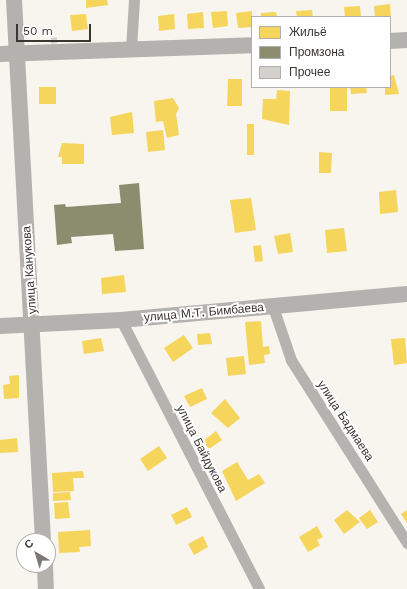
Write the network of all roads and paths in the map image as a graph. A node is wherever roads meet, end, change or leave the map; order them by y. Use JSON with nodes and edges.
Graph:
{"nodes":[{"id":1,"x":14,"y":0,"type":"edge"},
{"id":2,"x":134,"y":0,"type":"edge"},
{"id":3,"x":407,"y":40,"type":"edge"},
{"id":4,"x":391,"y":41,"type":"edge"},
{"id":5,"x":251,"y":45,"type":"edge"},
{"id":6,"x":131,"y":49,"type":"junction"},
{"id":7,"x":0,"y":54,"type":"edge"},
{"id":8,"x":17,"y":54,"type":"junction"},
{"id":9,"x":407,"y":294,"type":"edge"},
{"id":10,"x":273,"y":307,"type":"junction"},
{"id":11,"x":120,"y":320,"type":"junction"},
{"id":12,"x":33,"y":324,"type":"junction"},
{"id":13,"x":0,"y":326,"type":"edge"},
{"id":14,"x":43,"y":533,"type":"edge"},
{"id":15,"x":407,"y":543,"type":"edge"},
{"id":16,"x":45,"y":573,"type":"edge"},
{"id":17,"x":46,"y":589,"type":"edge"},
{"id":18,"x":259,"y":589,"type":"edge"}],
"edges":[{"from":1,"to":8,"type":"street","name":"улица Канукова"},
{"from":2,"to":6,"type":"street"},
{"from":3,"to":4,"type":"street"},
{"from":5,"to":6,"type":"street"},
{"from":6,"to":8,"type":"street"},
{"from":7,"to":8,"type":"street"},
{"from":8,"to":12,"type":"street","name":"улица Канукова"},
{"from":9,"to":10,"type":"street","name":"улица М.Т. Бимбаева"},
{"from":10,"to":11,"type":"street","name":"улица М.Т. Бимбаева"},
{"from":10,"to":15,"type":"street","name":"улица Бадмаева"},
{"from":11,"to":12,"type":"street","name":"улица М.Т. Бимбаева"},
{"from":11,"to":18,"type":"street","name":"улица Байдукова"},
{"from":12,"to":13,"type":"street","name":"улица М.Т. Бимбаева"},
{"from":12,"to":14,"type":"street","name":"улица Канукова"},
{"from":16,"to":17,"type":"street"}]}
